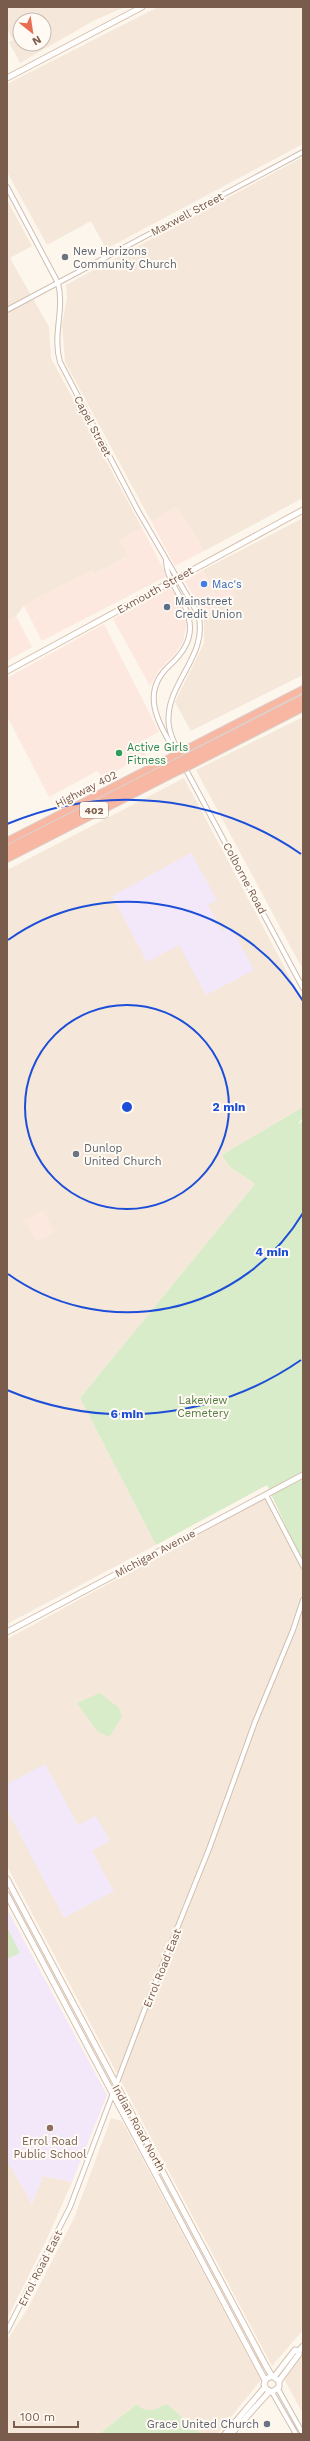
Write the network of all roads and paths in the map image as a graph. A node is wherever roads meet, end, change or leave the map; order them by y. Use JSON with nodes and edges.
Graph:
{"nodes":[{"id":1,"x":142,"y":7,"type":"edge"},
{"id":2,"x":7,"y":78,"type":"edge"},
{"id":3,"x":303,"y":152,"type":"edge"},
{"id":4,"x":7,"y":186,"type":"edge"},
{"id":5,"x":58,"y":283,"type":"junction"},
{"id":6,"x":7,"y":310,"type":"edge"},
{"id":7,"x":303,"y":510,"type":"edge"},
{"id":8,"x":166,"y":560,"type":"junction"},
{"id":9,"x":178,"y":577,"type":"junction"},
{"id":10,"x":172,"y":580,"type":"junction"},
{"id":11,"x":7,"y":671,"type":"edge"},
{"id":12,"x":303,"y":689,"type":"edge"},
{"id":13,"x":154,"y":693,"type":"joint"},
{"id":14,"x":303,"y":698,"type":"edge"},
{"id":15,"x":303,"y":703,"type":"edge"},
{"id":16,"x":303,"y":708,"type":"edge"},
{"id":17,"x":168,"y":714,"type":"joint"},
{"id":18,"x":190,"y":761,"type":"junction"},
{"id":19,"x":177,"y":767,"type":"junction"},
{"id":20,"x":186,"y":769,"type":"junction"},
{"id":21,"x":7,"y":841,"type":"edge"},
{"id":22,"x":7,"y":850,"type":"edge"},
{"id":23,"x":7,"y":855,"type":"edge"},
{"id":24,"x":7,"y":859,"type":"edge"},
{"id":25,"x":303,"y":988,"type":"edge"},
{"id":26,"x":303,"y":1475,"type":"edge"},
{"id":27,"x":266,"y":1495,"type":"junction"},
{"id":28,"x":303,"y":1566,"type":"edge"},
{"id":29,"x":303,"y":1600,"type":"edge"},
{"id":30,"x":7,"y":1632,"type":"edge"},
{"id":31,"x":7,"y":1879,"type":"edge"},
{"id":32,"x":7,"y":1895,"type":"edge"},
{"id":33,"x":116,"y":2086,"type":"junction"},
{"id":34,"x":112,"y":2095,"type":"junction"},
{"id":35,"x":7,"y":2331,"type":"edge"},
{"id":36,"x":303,"y":2346,"type":"edge"},
{"id":37,"x":299,"y":2350,"type":"junction"},
{"id":38,"x":273,"y":2376,"type":"junction"},
{"id":39,"x":265,"y":2380,"type":"junction"},
{"id":40,"x":279,"y":2381,"type":"junction"},
{"id":41,"x":265,"y":2387,"type":"junction"},
{"id":42,"x":278,"y":2389,"type":"junction"},
{"id":43,"x":271,"y":2392,"type":"junction"},
{"id":44,"x":225,"y":2434,"type":"edge"},
{"id":45,"x":231,"y":2434,"type":"edge"},
{"id":46,"x":296,"y":2434,"type":"edge"},
{"id":47,"x":303,"y":2434,"type":"edge"}],
"edges":[{"from":1,"to":2,"type":"main road"},
{"from":3,"to":5,"type":"street","name":"Maxwell Street"},
{"from":4,"to":5,"type":"street"},
{"from":5,"to":6,"type":"street","name":"Maxwell Street"},
{"from":5,"to":8,"type":"street","name":"Capel Street"},
{"from":7,"to":9,"type":"main road","name":"Exmouth Street"},
{"from":8,"to":9,"type":"street","name":"Capel Street"},
{"from":8,"to":10,"type":"street","name":"Capel Street"},
{"from":9,"to":10,"type":"main road","name":"Exmouth Street"},
{"from":9,"to":17,"type":"street","name":"Capel Street"},
{"from":10,"to":11,"type":"main road","name":"Exmouth Street"},
{"from":10,"to":13,"type":"street","name":"Capel Street"},
{"from":12,"to":21,"type":"highway","name":"Highway 402","number":"402","bridge":true},
{"from":13,"to":20,"type":"street","name":"Colborne Road"},
{"from":14,"to":18,"type":"highway"},
{"from":15,"to":18,"type":"highway","name":"Highway 402","number":"402"},
{"from":16,"to":18,"type":"highway"},
{"from":17,"to":20,"type":"street","name":"Colborne Road"},
{"from":18,"to":19,"type":"highway","name":"Highway 402","number":"402","bridge":true},
{"from":19,"to":22,"type":"highway"},
{"from":19,"to":23,"type":"highway","name":"Highway 402","number":"402"},
{"from":19,"to":24,"type":"highway"},
{"from":20,"to":25,"type":"street","name":"Colborne Road"},
{"from":26,"to":27,"type":"main road","name":"Michigan Avenue"},
{"from":27,"to":28,"type":"street"},
{"from":27,"to":30,"type":"main road","name":"Michigan Avenue"},
{"from":29,"to":33,"type":"street","name":"Errol Road East"},
{"from":31,"to":33,"type":"main road","name":"Indian Road North"},
{"from":32,"to":34,"type":"main road","name":"Indian Road North"},
{"from":33,"to":34,"type":"street","name":"Errol Road East"},
{"from":33,"to":38,"type":"main road","name":"Indian Road North"},
{"from":34,"to":35,"type":"street","name":"Errol Road East"},
{"from":34,"to":39,"type":"main road","name":"Indian Road North"},
{"from":36,"to":37,"type":"main road"},
{"from":37,"to":38,"type":"main road"},
{"from":37,"to":40,"type":"main road"},
{"from":38,"to":39,"type":"main road"},
{"from":38,"to":40,"type":"main road","name":"Indian Road North"},
{"from":39,"to":41,"type":"main road","name":"Indian Road North"},
{"from":40,"to":42,"type":"main road"},
{"from":41,"to":43,"type":"main road"},
{"from":41,"to":44,"type":"main road"},
{"from":42,"to":43,"type":"main road"},
{"from":42,"to":47,"type":"street"},
{"from":43,"to":45,"type":"main road"},
{"from":43,"to":46,"type":"street"}]}
